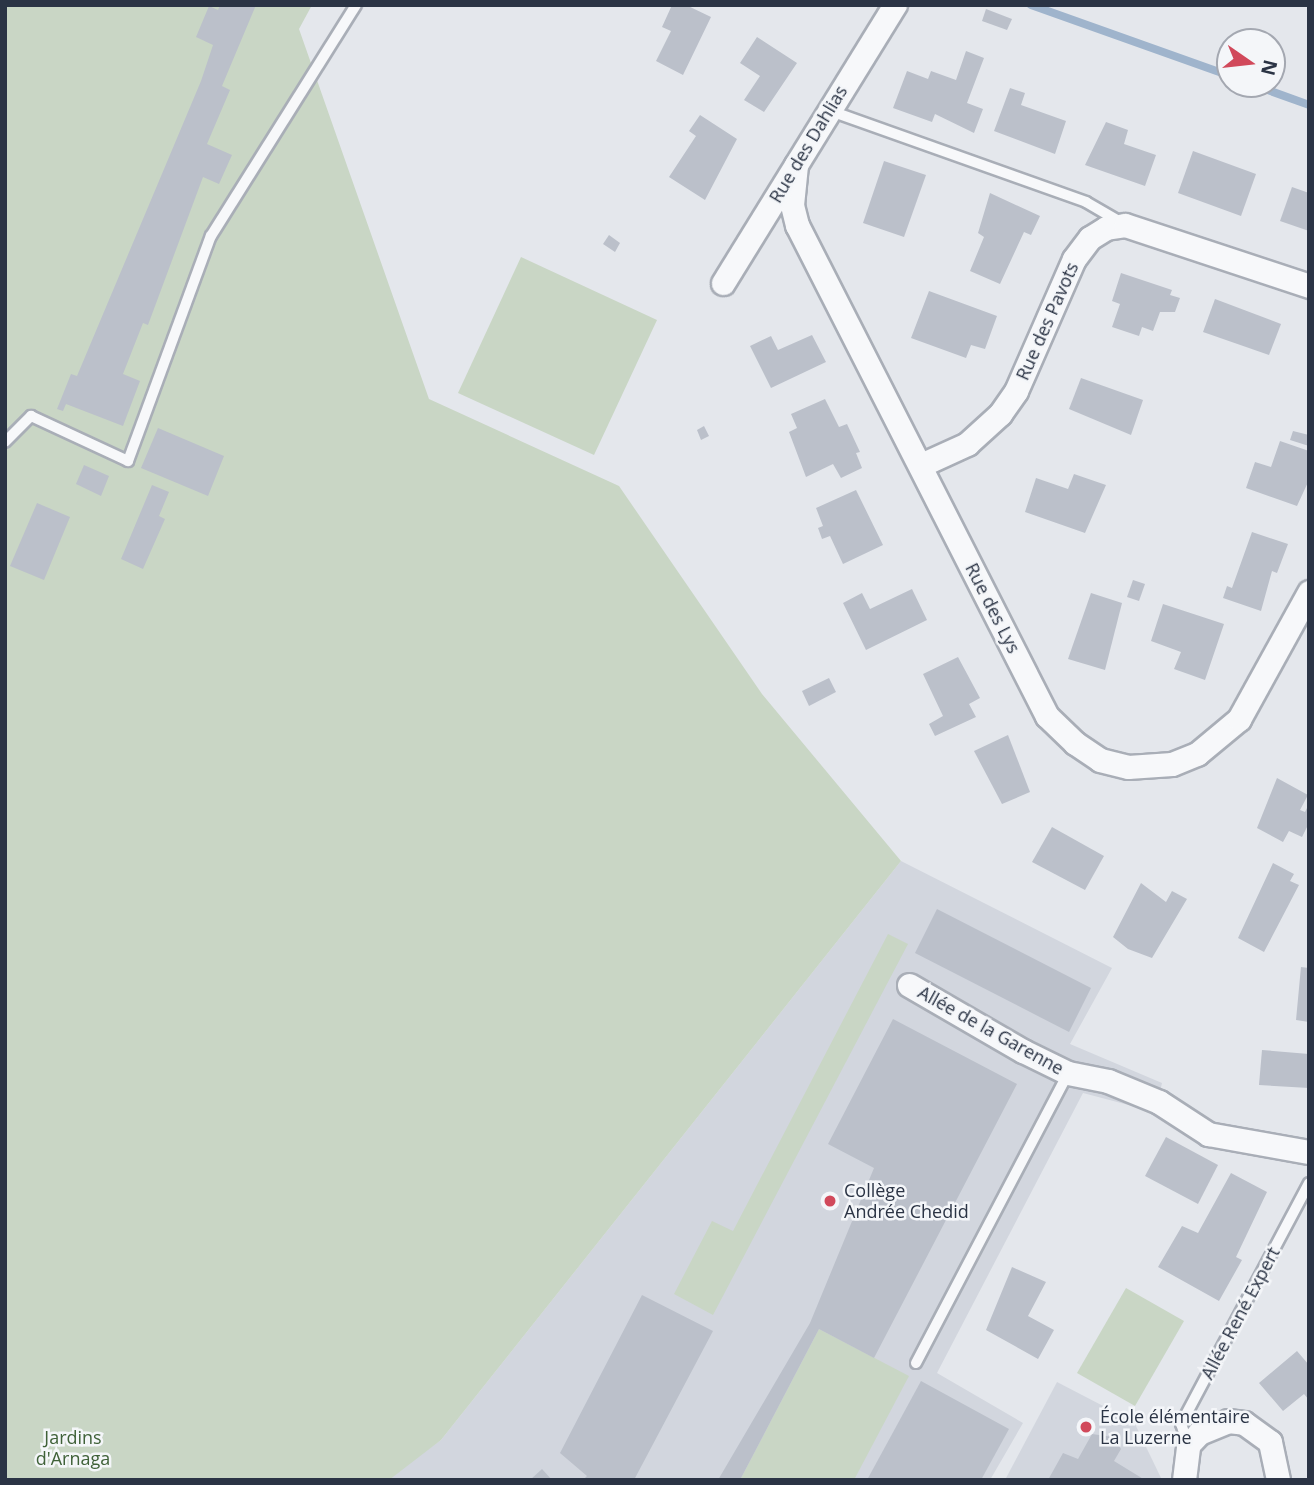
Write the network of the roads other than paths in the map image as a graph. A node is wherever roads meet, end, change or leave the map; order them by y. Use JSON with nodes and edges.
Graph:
{"nodes":[{"id":1,"x":356,"y":5,"type":"edge"},
{"id":2,"x":895,"y":5,"type":"edge"},
{"id":3,"x":826,"y":110,"type":"junction"},
{"id":4,"x":796,"y":165,"type":"junction"},
{"id":5,"x":1125,"y":225,"type":"junction"},
{"id":6,"x":723,"y":283,"type":"dead end"},
{"id":7,"x":1309,"y":286,"type":"edge"},
{"id":8,"x":5,"y":442,"type":"edge"},
{"id":9,"x":922,"y":466,"type":"junction"},
{"id":10,"x":1309,"y":592,"type":"edge"},
{"id":11,"x":909,"y":985,"type":"dead end"},
{"id":12,"x":1068,"y":1073,"type":"junction"},
{"id":13,"x":1309,"y":1152,"type":"edge"},
{"id":14,"x":1309,"y":1183,"type":"edge"},
{"id":15,"x":916,"y":1363,"type":"dead end"},
{"id":16,"x":1188,"y":1446,"type":"junction"},
{"id":17,"x":1184,"y":1480,"type":"edge"},
{"id":18,"x":1278,"y":1480,"type":"edge"}],
"edges":[{"from":1,"to":8,"type":"lane"},
{"from":2,"to":3,"type":"street","name":"Rue des Dahlias"},
{"from":3,"to":4,"type":"street","name":"Rue des Dahlias"},
{"from":3,"to":5,"type":"lane"},
{"from":4,"to":6,"type":"street","name":"Rue des Dahlias"},
{"from":4,"to":9,"type":"street","name":"Rue des Lys"},
{"from":5,"to":7,"type":"street"},
{"from":5,"to":9,"type":"street","name":"Rue des Pavots"},
{"from":9,"to":10,"type":"street","name":"Rue des Lys"},
{"from":11,"to":12,"type":"street","name":"Allée de la Garenne"},
{"from":12,"to":13,"type":"street","name":"Allée de la Garenne"},
{"from":12,"to":15,"type":"lane"},
{"from":14,"to":16,"type":"lane","name":"Allée René Expert"},
{"from":16,"to":17,"type":"street"},
{"from":16,"to":18,"type":"street"}]}
